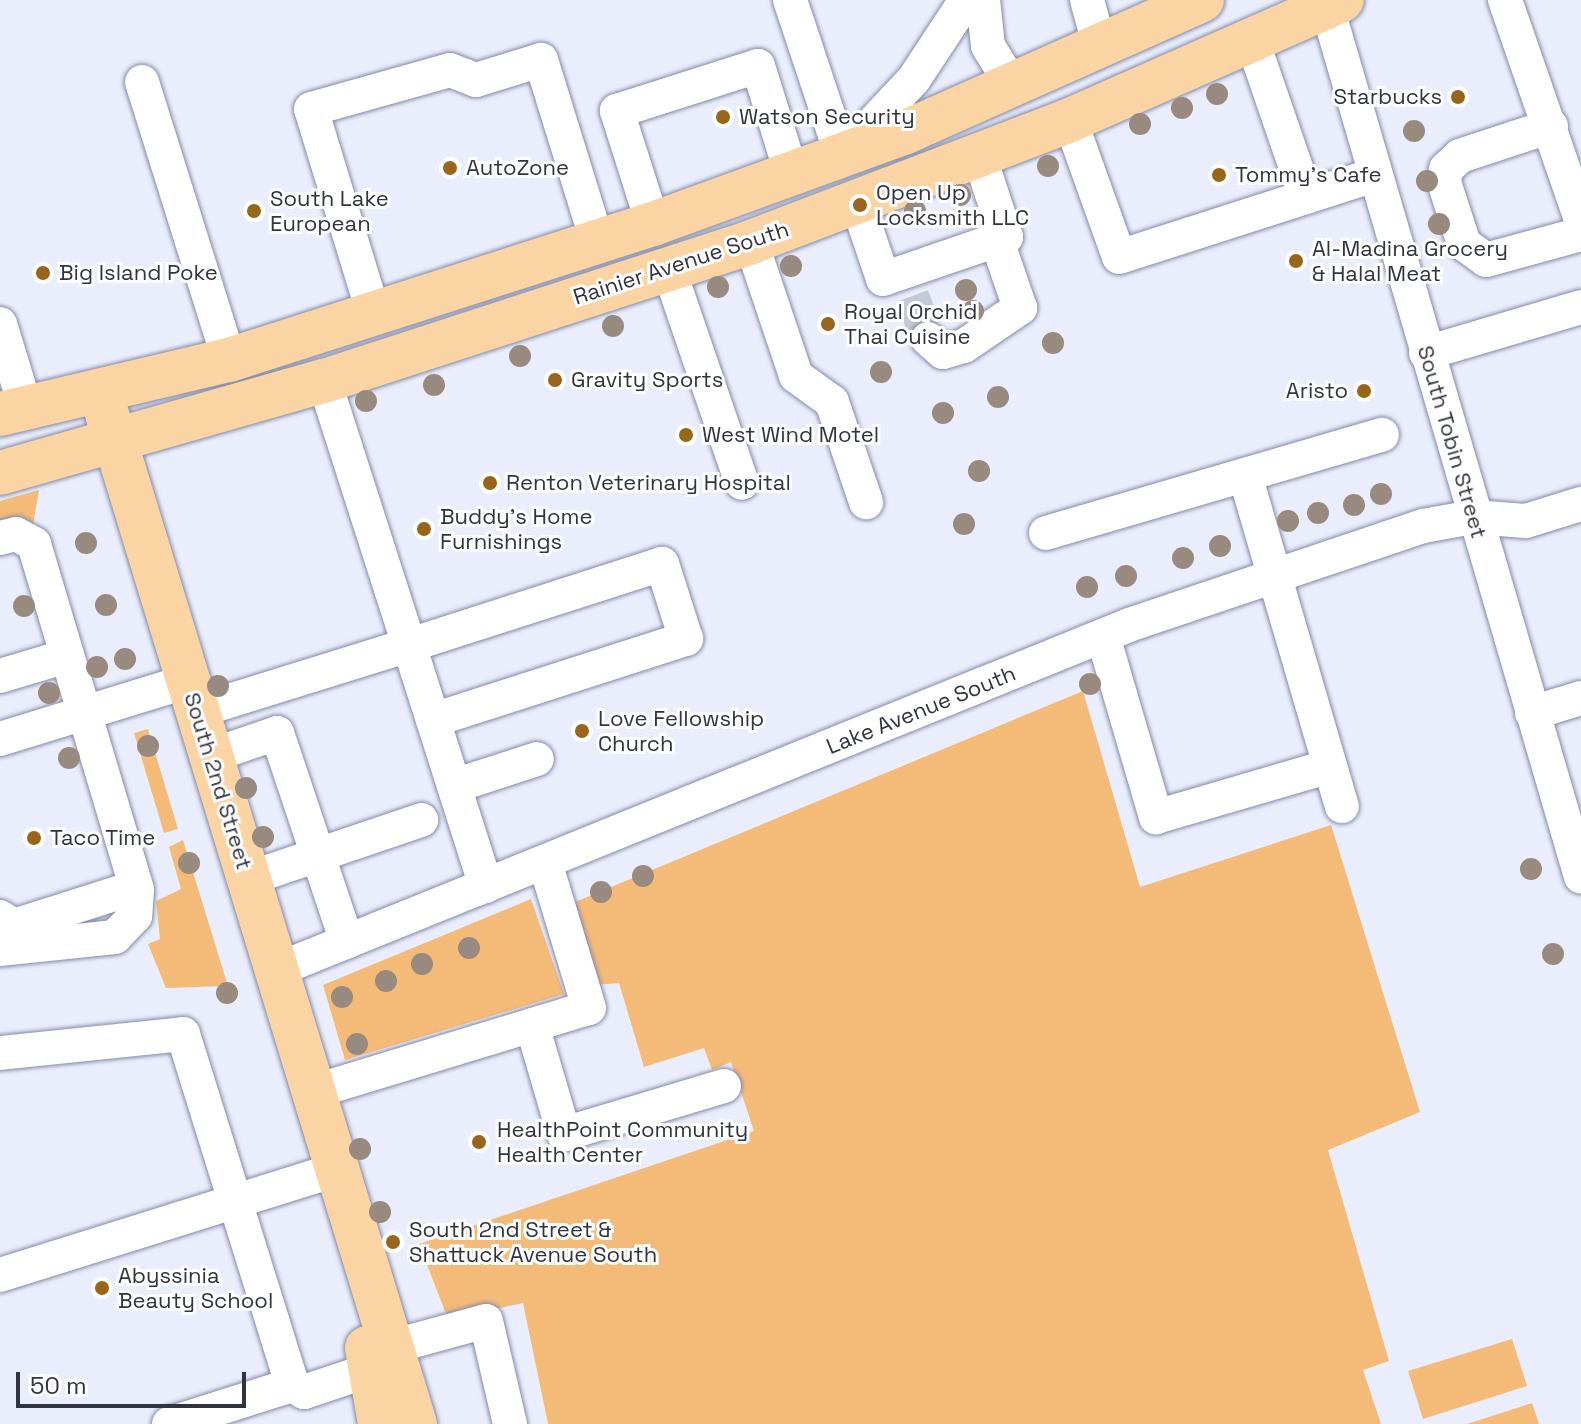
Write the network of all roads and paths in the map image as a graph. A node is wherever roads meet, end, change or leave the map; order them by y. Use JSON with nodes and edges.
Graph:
{"nodes":[{"id":1,"x":790,"y":0,"type":"edge"},
{"id":2,"x":966,"y":0,"type":"edge"},
{"id":3,"x":983,"y":0,"type":"edge"},
{"id":4,"x":1087,"y":0,"type":"edge"},
{"id":5,"x":1202,"y":0,"type":"edge"},
{"id":6,"x":1505,"y":0,"type":"edge"},
{"id":7,"x":1334,"y":3,"type":"edge"},
{"id":8,"x":1252,"y":40,"type":"junction"},
{"id":9,"x":1099,"y":44,"type":"junction"},
{"id":10,"x":142,"y":82,"type":"dead end"},
{"id":11,"x":1012,"y":85,"type":"junction"},
{"id":12,"x":1070,"y":120,"type":"junction"},
{"id":13,"x":1551,"y":126,"type":"junction"},
{"id":14,"x":979,"y":155,"type":"junction"},
{"id":15,"x":842,"y":156,"type":"junction"},
{"id":16,"x":792,"y":175,"type":"junction"},
{"id":17,"x":1375,"y":175,"type":"junction"},
{"id":18,"x":1306,"y":197,"type":"junction"},
{"id":19,"x":857,"y":202,"type":"junction"},
{"id":20,"x":1581,"y":219,"type":"edge"},
{"id":21,"x":653,"y":224,"type":"junction"},
{"id":22,"x":1581,"y":234,"type":"edge"},
{"id":23,"x":597,"y":241,"type":"junction"},
{"id":24,"x":997,"y":241,"type":"junction"},
{"id":25,"x":751,"y":242,"type":"junction"},
{"id":26,"x":668,"y":267,"type":"junction"},
{"id":27,"x":1581,"y":307,"type":"edge"},
{"id":28,"x":374,"y":315,"type":"junction"},
{"id":29,"x":0,"y":324,"type":"edge"},
{"id":30,"x":928,"y":339,"type":"dead end"},
{"id":31,"x":1426,"y":353,"type":"junction"},
{"id":32,"x":229,"y":360,"type":"junction"},
{"id":33,"x":324,"y":381,"type":"junction"},
{"id":34,"x":101,"y":393,"type":"junction"},
{"id":35,"x":13,"y":412,"type":"edge"},
{"id":36,"x":1382,"y":435,"type":"dead end"},
{"id":37,"x":116,"y":443,"type":"junction"},
{"id":38,"x":0,"y":473,"type":"edge"},
{"id":39,"x":1245,"y":475,"type":"junction"},
{"id":40,"x":742,"y":483,"type":"dead end"},
{"id":41,"x":866,"y":502,"type":"dead end"},
{"id":42,"x":1581,"y":504,"type":"edge"},
{"id":43,"x":1473,"y":517,"type":"junction"},
{"id":44,"x":1046,"y":533,"type":"dead end"},
{"id":45,"x":0,"y":538,"type":"edge"},
{"id":46,"x":1274,"y":576,"type":"junction"},
{"id":47,"x":1103,"y":636,"type":"junction"},
{"id":48,"x":409,"y":645,"type":"junction"},
{"id":49,"x":67,"y":656,"type":"junction"},
{"id":50,"x":0,"y":676,"type":"edge"},
{"id":51,"x":192,"y":696,"type":"junction"},
{"id":52,"x":1581,"y":698,"type":"edge"},
{"id":53,"x":1532,"y":713,"type":"junction"},
{"id":54,"x":85,"y":714,"type":"junction"},
{"id":55,"x":433,"y":720,"type":"junction"},
{"id":56,"x":0,"y":739,"type":"edge"},
{"id":57,"x":210,"y":756,"type":"junction"},
{"id":58,"x":537,"y":759,"type":"dead end"},
{"id":59,"x":1330,"y":766,"type":"junction"},
{"id":60,"x":454,"y":786,"type":"junction"},
{"id":61,"x":1342,"y":806,"type":"dead end"},
{"id":62,"x":421,"y":820,"type":"dead end"},
{"id":63,"x":318,"y":855,"type":"junction"},
{"id":64,"x":545,"y":862,"type":"junction"},
{"id":65,"x":1580,"y":867,"type":"edge"},
{"id":66,"x":247,"y":879,"type":"junction"},
{"id":67,"x":486,"y":886,"type":"junction"},
{"id":68,"x":136,"y":887,"type":"junction"},
{"id":69,"x":0,"y":917,"type":"edge"},
{"id":70,"x":347,"y":942,"type":"junction"},
{"id":71,"x":0,"y":949,"type":"edge"},
{"id":72,"x":274,"y":971,"type":"junction"},
{"id":73,"x":532,"y":1025,"type":"junction"},
{"id":74,"x":0,"y":1052,"type":"edge"},
{"id":75,"x":724,"y":1086,"type":"dead end"},
{"id":76,"x":312,"y":1092,"type":"junction"},
{"id":77,"x":336,"y":1170,"type":"junction"},
{"id":78,"x":234,"y":1202,"type":"junction"},
{"id":79,"x":0,"y":1275,"type":"edge"},
{"id":80,"x":381,"y":1359,"type":"junction"},
{"id":81,"x":292,"y":1385,"type":"junction"},
{"id":82,"x":169,"y":1424,"type":"edge"},
{"id":83,"x":380,"y":1424,"type":"edge"},
{"id":84,"x":415,"y":1424,"type":"edge"},
{"id":85,"x":510,"y":1424,"type":"edge"}],
"edges":[{"from":1,"to":15,"type":"street"},
{"from":2,"to":15,"type":"street"},
{"from":3,"to":11,"type":"street"},
{"from":4,"to":9,"type":"street"},
{"from":5,"to":9,"type":"main road","name":"Rainier Avenue South"},
{"from":6,"to":13,"type":"street"},
{"from":7,"to":8,"type":"main road","name":"Rainier Avenue South"},
{"from":7,"to":17,"type":"street","name":"South Tobin Street"},
{"from":8,"to":12,"type":"main road","name":"Rainier Avenue South"},
{"from":8,"to":18,"type":"street"},
{"from":9,"to":11,"type":"main road","name":"Rainier Avenue South"},
{"from":10,"to":32,"type":"street"},
{"from":11,"to":15,"type":"main road","name":"Rainier Avenue South"},
{"from":12,"to":14,"type":"main road","name":"Rainier Avenue South"},
{"from":12,"to":18,"type":"street"},
{"from":13,"to":20,"type":"street"},
{"from":13,"to":22,"type":"street"},
{"from":14,"to":19,"type":"main road","name":"Rainier Avenue South"},
{"from":14,"to":24,"type":"street"},
{"from":15,"to":16,"type":"main road","name":"Rainier Avenue South"},
{"from":16,"to":21,"type":"main road","name":"Rainier Avenue South"},
{"from":16,"to":21,"type":"street"},
{"from":17,"to":18,"type":"street"},
{"from":17,"to":31,"type":"street","name":"South Tobin Street"},
{"from":19,"to":24,"type":"street"},
{"from":19,"to":25,"type":"main road","name":"Rainier Avenue South"},
{"from":21,"to":23,"type":"main road","name":"Rainier Avenue South"},
{"from":23,"to":28,"type":"main road","name":"Rainier Avenue South"},
{"from":23,"to":28,"type":"street"},
{"from":24,"to":30,"type":"street"},
{"from":25,"to":26,"type":"main road","name":"Rainier Avenue South"},
{"from":25,"to":41,"type":"street"},
{"from":26,"to":33,"type":"main road","name":"Rainier Avenue South"},
{"from":26,"to":40,"type":"street"},
{"from":27,"to":31,"type":"street"},
{"from":28,"to":32,"type":"main road","name":"Rainier Avenue South"},
{"from":29,"to":35,"type":"street"},
{"from":31,"to":43,"type":"street","name":"South Tobin Street"},
{"from":32,"to":34,"type":"main road","name":"Rainier Avenue South"},
{"from":33,"to":37,"type":"main road","name":"Rainier Avenue South"},
{"from":33,"to":48,"type":"street"},
{"from":34,"to":35,"type":"main road","name":"Rainier Avenue South"},
{"from":34,"to":37,"type":"main road","name":"South 2nd Street"},
{"from":36,"to":39,"type":"street"},
{"from":37,"to":38,"type":"main road","name":"Rainier Avenue South"},
{"from":37,"to":51,"type":"main road","name":"South 2nd Street"},
{"from":39,"to":44,"type":"street"},
{"from":39,"to":46,"type":"street"},
{"from":42,"to":43,"type":"street","name":"Lake Avenue South"},
{"from":43,"to":46,"type":"street","name":"Lake Avenue South"},
{"from":43,"to":53,"type":"street","name":"South Tobin Street"},
{"from":45,"to":49,"type":"street"},
{"from":46,"to":47,"type":"street","name":"Lake Avenue South"},
{"from":46,"to":59,"type":"street"},
{"from":47,"to":59,"type":"street"},
{"from":47,"to":64,"type":"street","name":"Lake Avenue South"},
{"from":48,"to":51,"type":"street"},
{"from":48,"to":55,"type":"street"},
{"from":48,"to":55,"type":"street"},
{"from":49,"to":50,"type":"street"},
{"from":49,"to":54,"type":"street"},
{"from":51,"to":54,"type":"street"},
{"from":51,"to":57,"type":"main road","name":"South 2nd Street"},
{"from":52,"to":53,"type":"street"},
{"from":53,"to":65,"type":"street","name":"South Tobin Street"},
{"from":54,"to":56,"type":"street"},
{"from":54,"to":68,"type":"street"},
{"from":55,"to":60,"type":"street"},
{"from":57,"to":63,"type":"street"},
{"from":57,"to":66,"type":"main road","name":"South 2nd Street"},
{"from":58,"to":60,"type":"street"},
{"from":59,"to":61,"type":"street"},
{"from":60,"to":67,"type":"street"},
{"from":62,"to":63,"type":"street"},
{"from":63,"to":66,"type":"street"},
{"from":63,"to":70,"type":"street"},
{"from":64,"to":67,"type":"street","name":"Lake Avenue South"},
{"from":64,"to":73,"type":"street"},
{"from":66,"to":72,"type":"main road","name":"South 2nd Street"},
{"from":67,"to":70,"type":"street","name":"Lake Avenue South"},
{"from":68,"to":69,"type":"street"},
{"from":68,"to":71,"type":"street"},
{"from":70,"to":72,"type":"street","name":"Lake Avenue South"},
{"from":72,"to":76,"type":"main road","name":"South 2nd Street"},
{"from":73,"to":75,"type":"street"},
{"from":73,"to":76,"type":"street"},
{"from":74,"to":78,"type":"street"},
{"from":76,"to":77,"type":"main road","name":"South 2nd Street"},
{"from":77,"to":78,"type":"street"},
{"from":77,"to":80,"type":"main road","name":"South 2nd Street"},
{"from":78,"to":79,"type":"street"},
{"from":78,"to":81,"type":"street"},
{"from":80,"to":81,"type":"street"},
{"from":80,"to":83,"type":"main road","name":"South 2nd Street"},
{"from":80,"to":84,"type":"main road","name":"South 2nd Street"},
{"from":80,"to":85,"type":"street"},
{"from":81,"to":82,"type":"street"}]}
